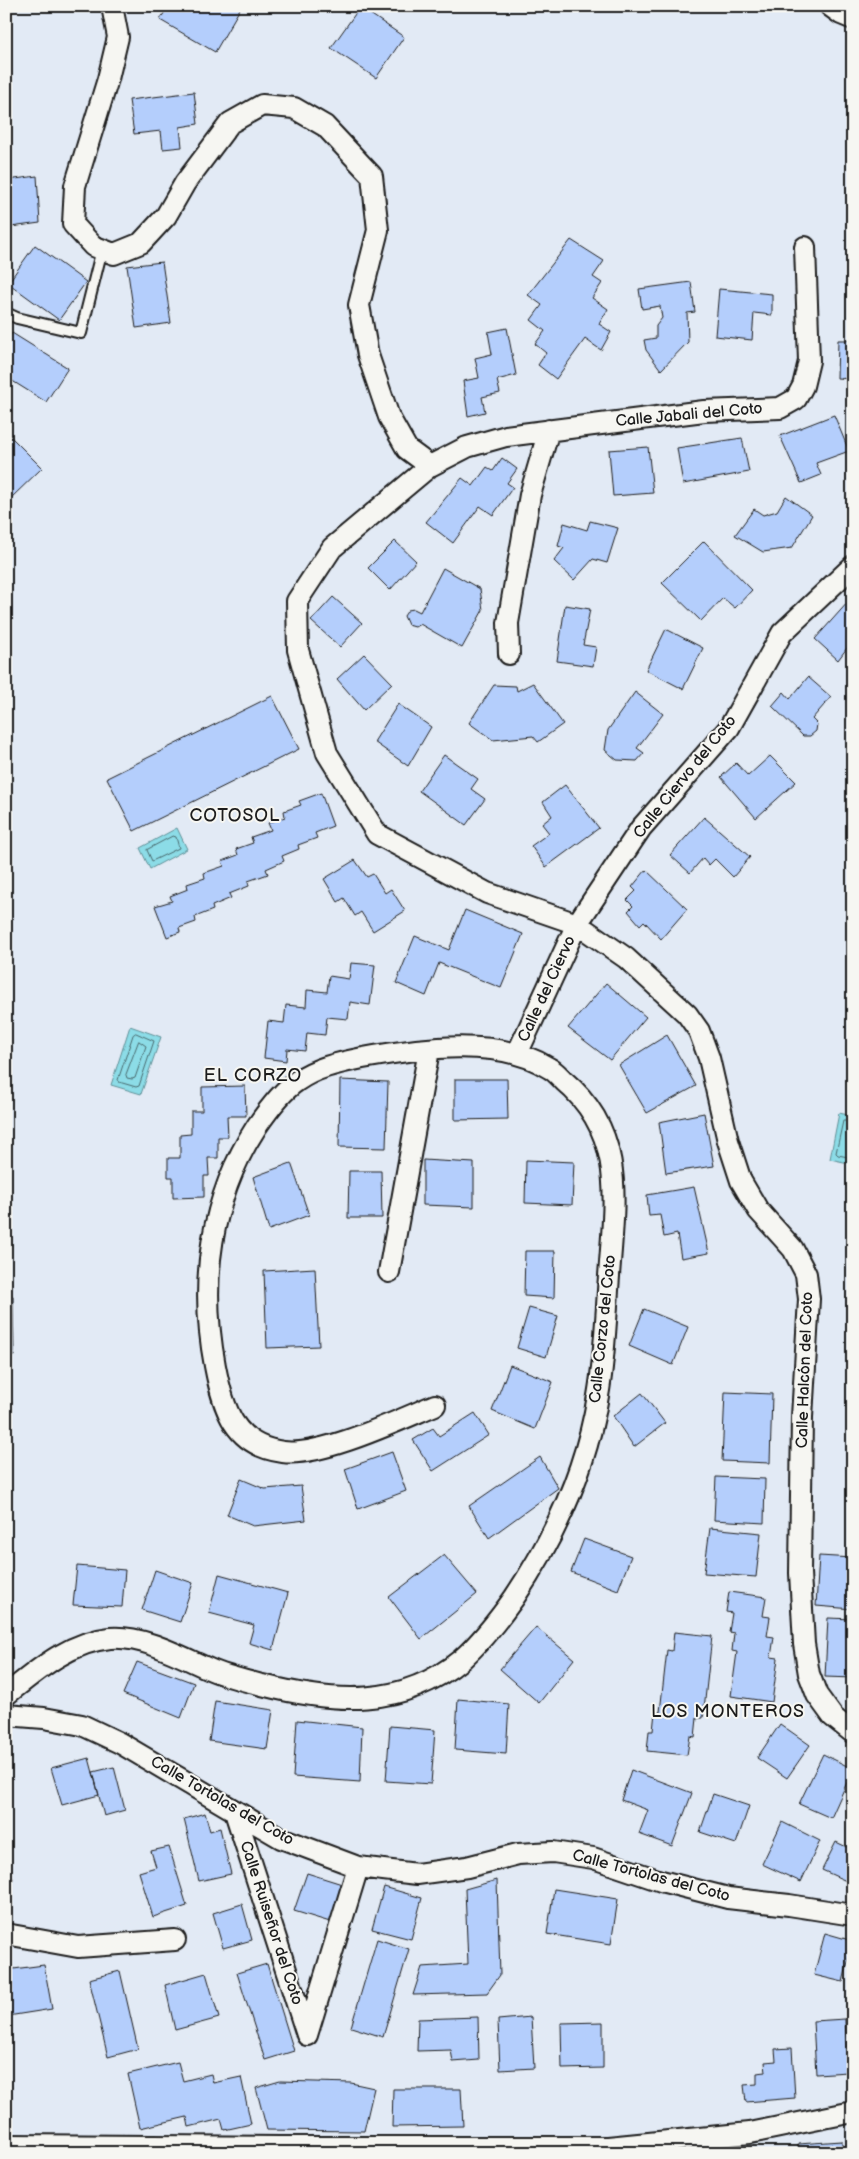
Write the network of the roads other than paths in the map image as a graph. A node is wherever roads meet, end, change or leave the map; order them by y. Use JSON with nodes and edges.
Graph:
{"nodes":[{"id":1,"x":112,"y":6,"type":"edge"},
{"id":2,"x":805,"y":246,"type":"dead end"},
{"id":3,"x":102,"y":249,"type":"junction"},
{"id":4,"x":6,"y":313,"type":"edge"},
{"id":5,"x":549,"y":430,"type":"junction"},
{"id":6,"x":430,"y":466,"type":"junction"},
{"id":7,"x":853,"y":566,"type":"edge"},
{"id":8,"x":509,"y":654,"type":"dead end"},
{"id":9,"x":576,"y":924,"type":"junction"},
{"id":10,"x":429,"y":1050,"type":"junction"},
{"id":11,"x":516,"y":1054,"type":"junction"},
{"id":12,"x":389,"y":1272,"type":"dead end"},
{"id":13,"x":435,"y":1405,"type":"dead end"},
{"id":14,"x":6,"y":1695,"type":"edge"},
{"id":15,"x":6,"y":1715,"type":"edge"},
{"id":16,"x":853,"y":1733,"type":"edge"},
{"id":17,"x":235,"y":1812,"type":"junction"},
{"id":18,"x":358,"y":1867,"type":"junction"},
{"id":19,"x":853,"y":1915,"type":"edge"},
{"id":20,"x":6,"y":1934,"type":"edge"},
{"id":21,"x":175,"y":1940,"type":"dead end"},
{"id":22,"x":853,"y":2112,"type":"edge"},
{"id":23,"x":6,"y":2145,"type":"edge"}],
"edges":[{"from":1,"to":3,"type":"street"},
{"from":2,"to":5,"type":"street","name":"Calle Jabali del Coto"},
{"from":3,"to":4,"type":"lane"},
{"from":3,"to":6,"type":"street"},
{"from":5,"to":6,"type":"street","name":"Calle Jabali del Coto"},
{"from":5,"to":8,"type":"street"},
{"from":6,"to":9,"type":"street","name":"Calle Halcón del Coto"},
{"from":7,"to":9,"type":"street","name":"Calle Ciervo del Coto"},
{"from":9,"to":11,"type":"street","name":"Calle del Ciervo"},
{"from":9,"to":16,"type":"street","name":"Calle Halcón del Coto"},
{"from":10,"to":11,"type":"street","name":"Calle Corzo del Coto"},
{"from":10,"to":12,"type":"street"},
{"from":10,"to":13,"type":"street","name":"Calle Corzo del Coto"},
{"from":11,"to":14,"type":"street","name":"Calle Corzo del Coto"},
{"from":15,"to":17,"type":"street","name":"Calle Tortolas del Coto"},
{"from":17,"to":18,"type":"street","name":"Calle Tortolas del Coto"},
{"from":17,"to":18,"type":"street","name":"Calle Ruiseñor del Coto"},
{"from":18,"to":19,"type":"street","name":"Calle Tortolas del Coto"},
{"from":20,"to":21,"type":"street"},
{"from":22,"to":23,"type":"street"}]}
